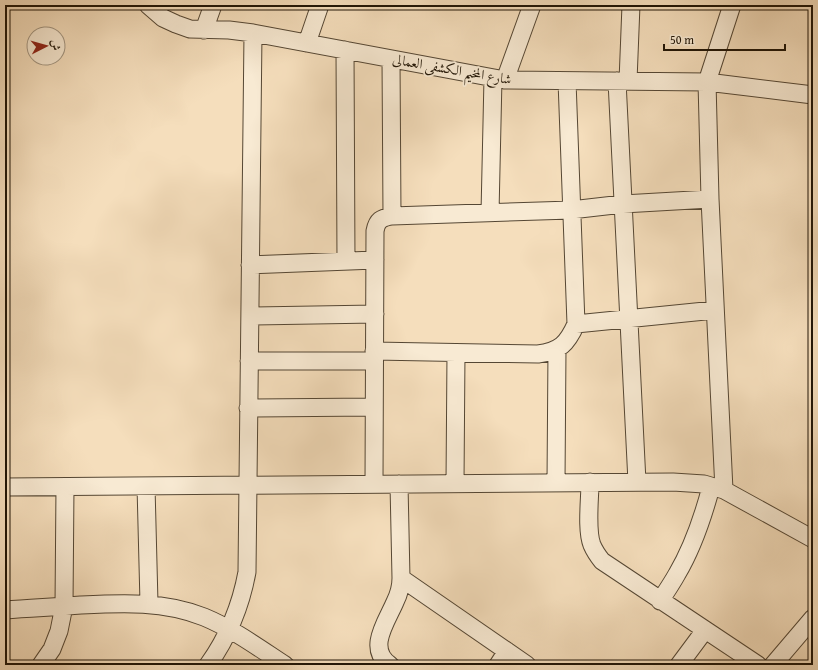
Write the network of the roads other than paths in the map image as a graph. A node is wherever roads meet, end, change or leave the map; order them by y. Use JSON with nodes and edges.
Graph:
{"nodes":[{"id":1,"x":148,"y":5,"type":"edge"},
{"id":2,"x":213,"y":5,"type":"edge"},
{"id":3,"x":320,"y":5,"type":"edge"},
{"id":4,"x":532,"y":5,"type":"edge"},
{"id":5,"x":631,"y":5,"type":"edge"},
{"id":6,"x":732,"y":5,"type":"edge"},
{"id":7,"x":204,"y":30,"type":"junction"},
{"id":8,"x":253,"y":33,"type":"junction"},
{"id":9,"x":307,"y":42,"type":"junction"},
{"id":10,"x":345,"y":50,"type":"junction"},
{"id":11,"x":391,"y":59,"type":"junction"},
{"id":12,"x":499,"y":79,"type":"junction"},
{"id":13,"x":567,"y":81,"type":"junction"},
{"id":14,"x":623,"y":81,"type":"junction"},
{"id":15,"x":707,"y":82,"type":"junction"},
{"id":16,"x":813,"y":95,"type":"edge"},
{"id":17,"x":710,"y":199,"type":"junction"},
{"id":18,"x":624,"y":204,"type":"junction"},
{"id":19,"x":571,"y":210,"type":"junction"},
{"id":20,"x":490,"y":213,"type":"junction"},
{"id":21,"x":392,"y":216,"type":"junction"},
{"id":22,"x":375,"y":260,"type":"junction"},
{"id":23,"x":346,"y":261,"type":"junction"},
{"id":24,"x":250,"y":265,"type":"junction"},
{"id":25,"x":715,"y":310,"type":"junction"},
{"id":26,"x":375,"y":314,"type":"junction"},
{"id":27,"x":250,"y":316,"type":"junction"},
{"id":28,"x":629,"y":319,"type":"junction"},
{"id":29,"x":576,"y":324,"type":"junction"},
{"id":30,"x":557,"y":349,"type":"junction"},
{"id":31,"x":456,"y":353,"type":"junction"},
{"id":32,"x":374,"y":356,"type":"junction"},
{"id":33,"x":249,"y":361,"type":"junction"},
{"id":34,"x":374,"y":407,"type":"junction"},
{"id":35,"x":248,"y":408,"type":"junction"},
{"id":36,"x":556,"y":482,"type":"junction"},
{"id":37,"x":590,"y":482,"type":"junction"},
{"id":38,"x":638,"y":482,"type":"junction"},
{"id":39,"x":455,"y":483,"type":"junction"},
{"id":40,"x":374,"y":484,"type":"junction"},
{"id":41,"x":399,"y":484,"type":"junction"},
{"id":42,"x":247,"y":485,"type":"junction"},
{"id":43,"x":146,"y":486,"type":"junction"},
{"id":44,"x":5,"y":487,"type":"edge"},
{"id":45,"x":65,"y":487,"type":"junction"},
{"id":46,"x":717,"y":488,"type":"junction"},
{"id":47,"x":813,"y":539,"type":"edge"},
{"id":48,"x":402,"y":578,"type":"junction"},
{"id":49,"x":660,"y":600,"type":"junction"},
{"id":50,"x":149,"y":604,"type":"junction"},
{"id":51,"x":64,"y":606,"type":"junction"},
{"id":52,"x":5,"y":610,"type":"edge"},
{"id":53,"x":813,"y":618,"type":"edge"},
{"id":54,"x":229,"y":629,"type":"junction"},
{"id":55,"x":706,"y":630,"type":"junction"},
{"id":56,"x":503,"y":658,"type":"edge"},
{"id":57,"x":42,"y":665,"type":"edge"},
{"id":58,"x":208,"y":665,"type":"edge"},
{"id":59,"x":285,"y":665,"type":"edge"},
{"id":60,"x":390,"y":665,"type":"edge"},
{"id":61,"x":527,"y":665,"type":"edge"},
{"id":62,"x":679,"y":665,"type":"edge"},
{"id":63,"x":758,"y":665,"type":"edge"},
{"id":64,"x":774,"y":665,"type":"edge"}],
"edges":[{"from":1,"to":7,"type":"street","name":"شارع المخيم الكشفى العمالى"},
{"from":2,"to":7,"type":"street"},
{"from":3,"to":9,"type":"street"},
{"from":4,"to":12,"type":"street"},
{"from":5,"to":14,"type":"street"},
{"from":6,"to":15,"type":"street"},
{"from":7,"to":8,"type":"street","name":"شارع المخيم الكشفى العمالى"},
{"from":8,"to":9,"type":"street","name":"شارع المخيم الكشفى العمالى"},
{"from":8,"to":24,"type":"street"},
{"from":9,"to":10,"type":"street","name":"شارع المخيم الكشفى العمالى"},
{"from":10,"to":11,"type":"street","name":"شارع المخيم الكشفى العمالى"},
{"from":10,"to":23,"type":"street"},
{"from":11,"to":12,"type":"street","name":"شارع المخيم الكشفى العمالى"},
{"from":11,"to":21,"type":"street"},
{"from":12,"to":13,"type":"street","name":"شارع المخيم الكشفى العمالى"},
{"from":12,"to":20,"type":"street"},
{"from":13,"to":14,"type":"street","name":"شارع المخيم الكشفى العمالى"},
{"from":13,"to":19,"type":"street"},
{"from":14,"to":15,"type":"street","name":"شارع المخيم الكشفى العمالى"},
{"from":14,"to":18,"type":"street"},
{"from":15,"to":16,"type":"street","name":"شارع المخيم الكشفى العمالى"},
{"from":15,"to":17,"type":"street"},
{"from":17,"to":18,"type":"street"},
{"from":17,"to":25,"type":"street"},
{"from":18,"to":19,"type":"street"},
{"from":18,"to":28,"type":"street"},
{"from":19,"to":20,"type":"street"},
{"from":19,"to":29,"type":"street"},
{"from":20,"to":21,"type":"street"},
{"from":21,"to":22,"type":"street"},
{"from":22,"to":23,"type":"street"},
{"from":22,"to":26,"type":"street"},
{"from":23,"to":24,"type":"street"},
{"from":24,"to":27,"type":"street"},
{"from":25,"to":28,"type":"street"},
{"from":25,"to":46,"type":"street"},
{"from":26,"to":27,"type":"street"},
{"from":26,"to":32,"type":"street"},
{"from":27,"to":33,"type":"street"},
{"from":28,"to":29,"type":"street"},
{"from":28,"to":38,"type":"street"},
{"from":29,"to":30,"type":"street"},
{"from":30,"to":31,"type":"street"},
{"from":30,"to":36,"type":"street"},
{"from":31,"to":32,"type":"street"},
{"from":31,"to":39,"type":"street"},
{"from":32,"to":33,"type":"street"},
{"from":32,"to":34,"type":"street"},
{"from":33,"to":35,"type":"street"},
{"from":34,"to":35,"type":"street"},
{"from":34,"to":40,"type":"street"},
{"from":35,"to":42,"type":"street"},
{"from":36,"to":37,"type":"street"},
{"from":36,"to":39,"type":"street"},
{"from":37,"to":38,"type":"street"},
{"from":37,"to":49,"type":"street"},
{"from":38,"to":46,"type":"street"},
{"from":39,"to":41,"type":"street"},
{"from":40,"to":41,"type":"street"},
{"from":40,"to":42,"type":"street"},
{"from":41,"to":48,"type":"street"},
{"from":42,"to":43,"type":"street"},
{"from":42,"to":54,"type":"street"},
{"from":43,"to":45,"type":"street"},
{"from":43,"to":50,"type":"street"},
{"from":44,"to":45,"type":"street"},
{"from":45,"to":51,"type":"street"},
{"from":46,"to":47,"type":"street"},
{"from":46,"to":49,"type":"street"},
{"from":48,"to":56,"type":"street"},
{"from":48,"to":60,"type":"street"},
{"from":49,"to":55,"type":"street"},
{"from":50,"to":51,"type":"street"},
{"from":50,"to":54,"type":"street"},
{"from":51,"to":52,"type":"street"},
{"from":51,"to":57,"type":"street"},
{"from":53,"to":64,"type":"street"},
{"from":54,"to":58,"type":"street"},
{"from":54,"to":59,"type":"street"},
{"from":55,"to":62,"type":"street"},
{"from":55,"to":63,"type":"street"},
{"from":56,"to":61,"type":"street"}]}
